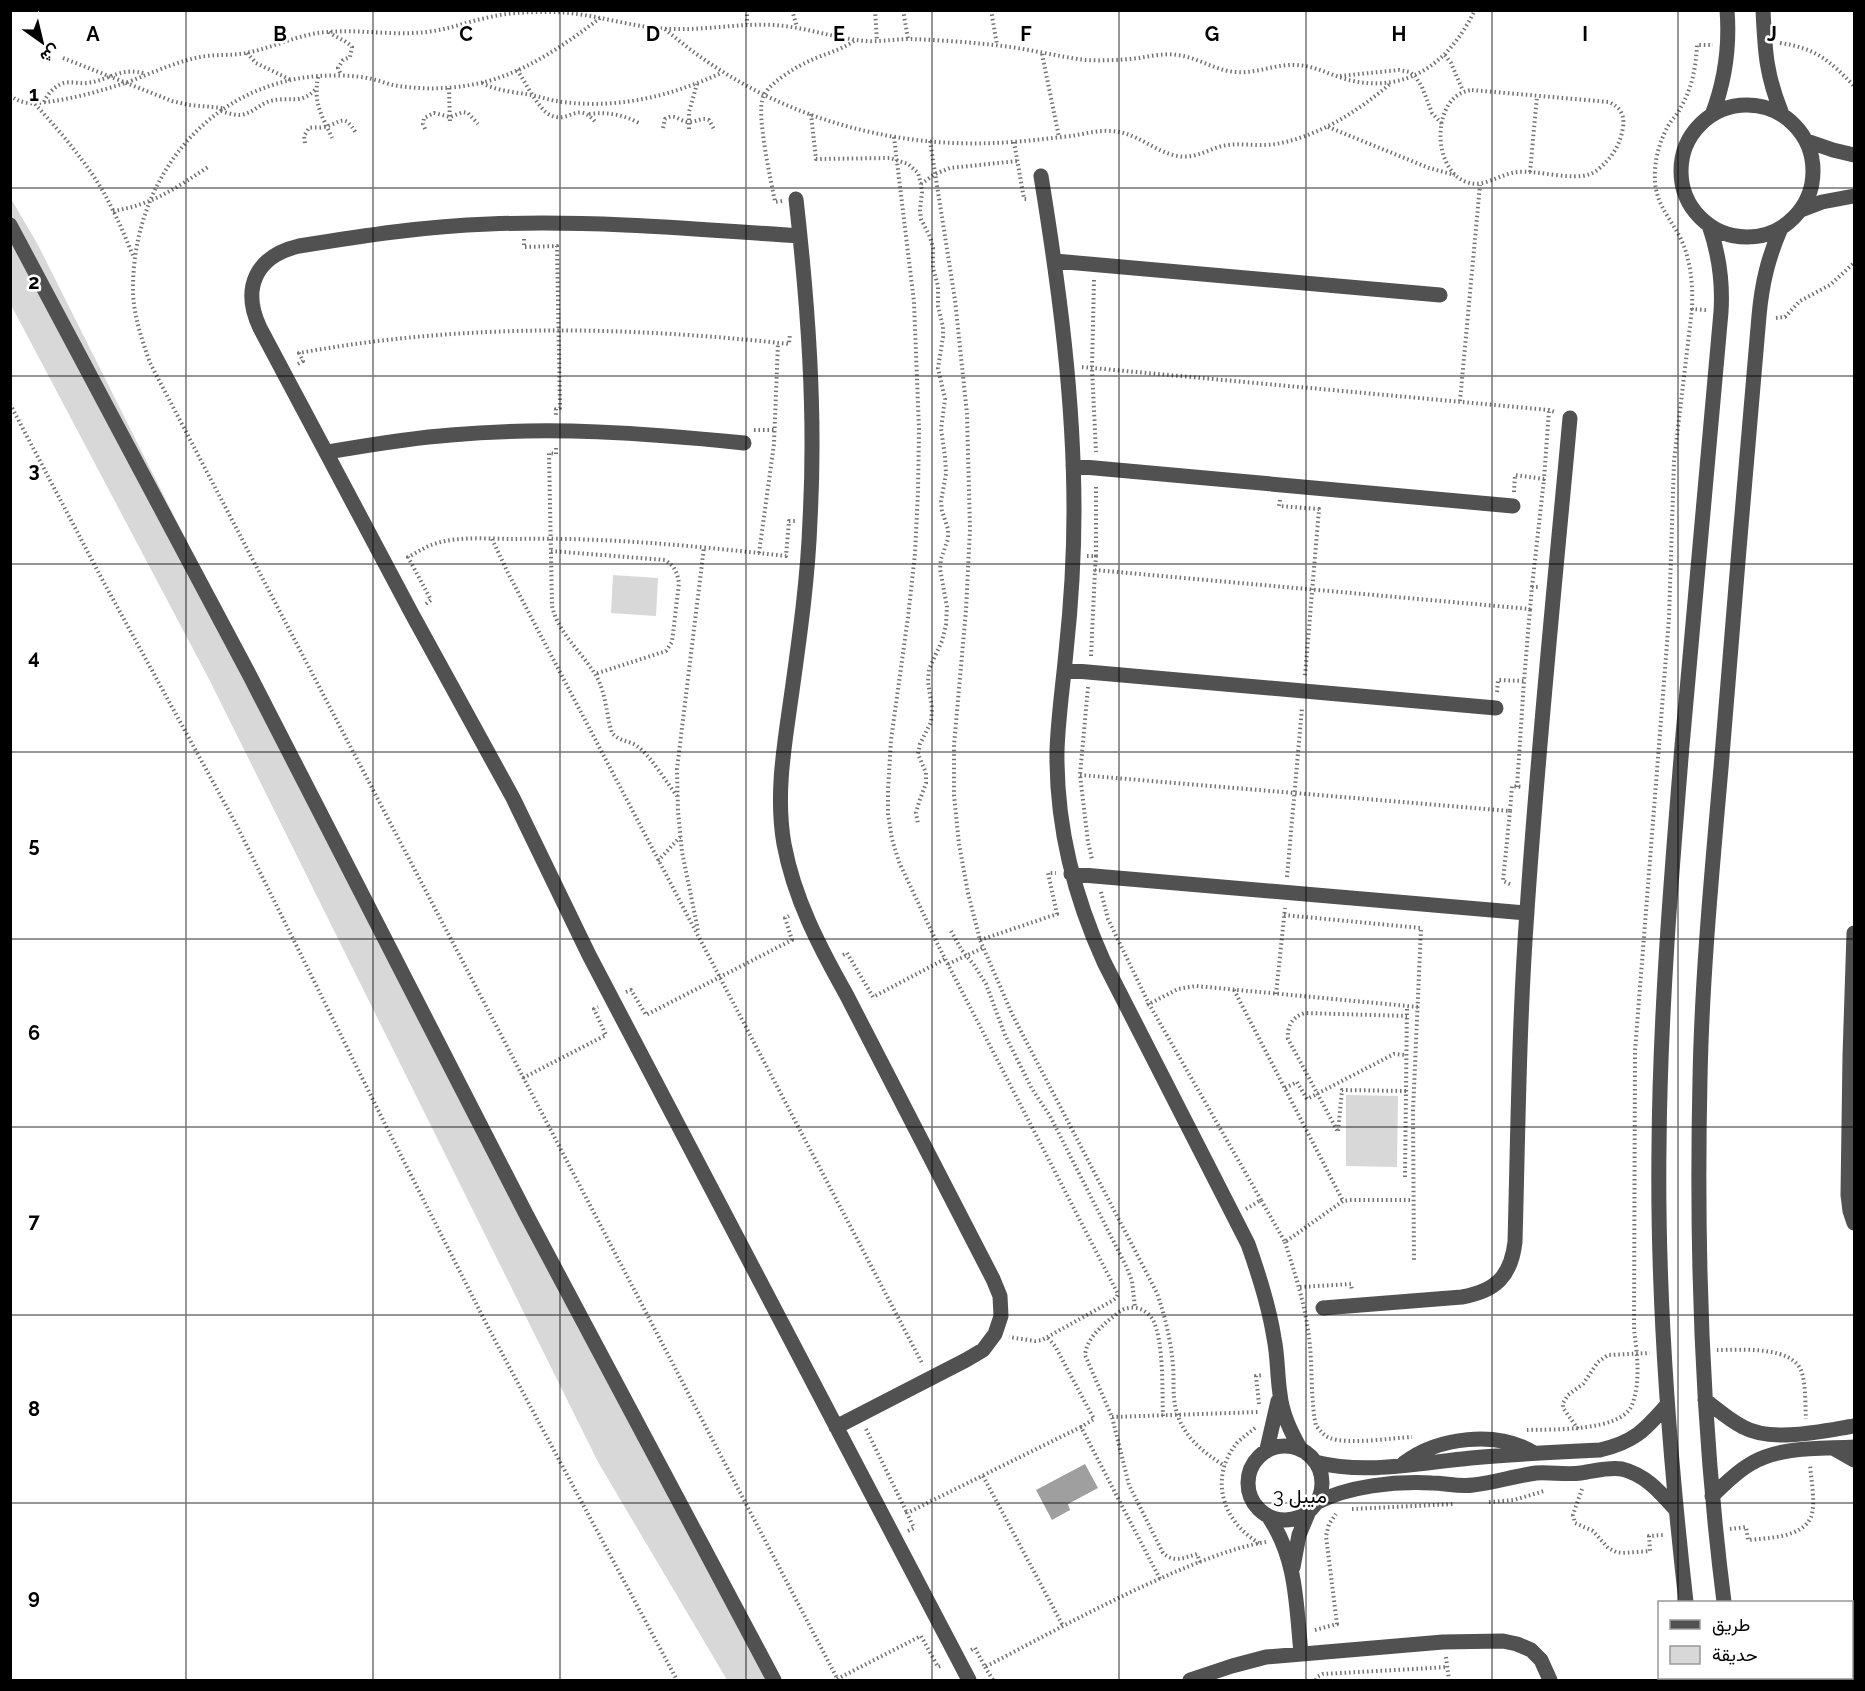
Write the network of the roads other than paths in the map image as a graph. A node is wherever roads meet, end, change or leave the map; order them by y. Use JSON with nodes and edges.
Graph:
{"nodes":[{"id":1,"x":1727,"y":10,"type":"edge"},
{"id":2,"x":1763,"y":10,"type":"edge"},
{"id":3,"x":1782,"y":114,"type":"junction"},
{"id":4,"x":1712,"y":115,"type":"junction"},
{"id":5,"x":1807,"y":141,"type":"junction"},
{"id":6,"x":1854,"y":154,"type":"edge"},
{"id":7,"x":1041,"y":176,"type":"dead end"},
{"id":8,"x":1854,"y":196,"type":"edge"},
{"id":9,"x":796,"y":199,"type":"road end"},
{"id":10,"x":1801,"y":210,"type":"junction"},
{"id":11,"x":10,"y":225,"type":"edge"},
{"id":12,"x":1709,"y":225,"type":"junction"},
{"id":13,"x":1781,"y":228,"type":"junction"},
{"id":14,"x":800,"y":236,"type":"junction"},
{"id":15,"x":1055,"y":261,"type":"junction"},
{"id":16,"x":1440,"y":295,"type":"dead end"},
{"id":17,"x":1570,"y":418,"type":"road end"},
{"id":18,"x":744,"y":443,"type":"dead end"},
{"id":19,"x":328,"y":452,"type":"junction"},
{"id":20,"x":1073,"y":466,"type":"junction"},
{"id":21,"x":1513,"y":506,"type":"road end"},
{"id":22,"x":1065,"y":670,"type":"junction"},
{"id":23,"x":1496,"y":708,"type":"road end"},
{"id":24,"x":1071,"y":874,"type":"junction"},
{"id":25,"x":1527,"y":913,"type":"junction"},
{"id":26,"x":1854,"y":933,"type":"edge"},
{"id":27,"x":1854,"y":1223,"type":"edge"},
{"id":28,"x":1323,"y":1308,"type":"dead end"},
{"id":29,"x":1280,"y":1395,"type":"junction"},
{"id":30,"x":1705,"y":1400,"type":"junction"},
{"id":31,"x":1667,"y":1406,"type":"junction"},
{"id":32,"x":1854,"y":1426,"type":"edge"},
{"id":33,"x":836,"y":1427,"type":"junction"},
{"id":34,"x":1854,"y":1447,"type":"edge"},
{"id":35,"x":1833,"y":1448,"type":"junction"},
{"id":36,"x":1267,"y":1449,"type":"junction"},
{"id":37,"x":1301,"y":1450,"type":"junction"},
{"id":38,"x":1854,"y":1460,"type":"edge"},
{"id":39,"x":1315,"y":1462,"type":"junction"},
{"id":40,"x":1712,"y":1496,"type":"junction"},
{"id":41,"x":1312,"y":1507,"type":"junction"},
{"id":42,"x":1676,"y":1510,"type":"junction"},
{"id":43,"x":1268,"y":1516,"type":"junction"},
{"id":44,"x":1293,"y":1573,"type":"junction"},
{"id":45,"x":1686,"y":1601,"type":"edge"},
{"id":46,"x":1724,"y":1601,"type":"edge"},
{"id":47,"x":1302,"y":1653,"type":"junction"},
{"id":48,"x":1195,"y":1679,"type":"edge"},
{"id":49,"x":774,"y":1680,"type":"edge"},
{"id":50,"x":969,"y":1680,"type":"edge"},
{"id":51,"x":1550,"y":1680,"type":"edge"}],
"edges":[{"from":1,"to":4,"type":"street"},
{"from":2,"to":3,"type":"street"},
{"from":3,"to":4,"type":"street"},
{"from":3,"to":5,"type":"street"},
{"from":4,"to":12,"type":"street"},
{"from":5,"to":6,"type":"street"},
{"from":5,"to":10,"type":"street"},
{"from":7,"to":15,"type":"street"},
{"from":8,"to":10,"type":"street"},
{"from":9,"to":14,"type":"street"},
{"from":10,"to":13,"type":"street"},
{"from":11,"to":49,"type":"street"},
{"from":12,"to":13,"type":"street"},
{"from":12,"to":31,"type":"street"},
{"from":13,"to":30,"type":"street"},
{"from":14,"to":19,"type":"street"},
{"from":14,"to":33,"type":"street"},
{"from":15,"to":16,"type":"street"},
{"from":15,"to":20,"type":"street"},
{"from":17,"to":25,"type":"street"},
{"from":18,"to":19,"type":"street"},
{"from":19,"to":33,"type":"street"},
{"from":20,"to":21,"type":"street"},
{"from":20,"to":22,"type":"street"},
{"from":22,"to":23,"type":"street"},
{"from":22,"to":24,"type":"street"},
{"from":24,"to":25,"type":"street"},
{"from":24,"to":29,"type":"street"},
{"from":25,"to":28,"type":"street"},
{"from":26,"to":27,"type":"street"},
{"from":29,"to":36,"type":"street"},
{"from":29,"to":37,"type":"street"},
{"from":30,"to":32,"type":"street"},
{"from":30,"to":40,"type":"street"},
{"from":31,"to":39,"type":"street"},
{"from":31,"to":42,"type":"street"},
{"from":33,"to":50,"type":"street"},
{"from":34,"to":35,"type":"street"},
{"from":35,"to":38,"type":"street"},
{"from":35,"to":40,"type":"street"},
{"from":36,"to":37,"type":"street"},
{"from":36,"to":43,"type":"street"},
{"from":37,"to":39,"type":"street"},
{"from":39,"to":41,"type":"street"},
{"from":40,"to":46,"type":"street"},
{"from":41,"to":42,"type":"street"},
{"from":41,"to":43,"type":"street"},
{"from":41,"to":44,"type":"street"},
{"from":42,"to":45,"type":"street"},
{"from":43,"to":44,"type":"street"},
{"from":44,"to":47,"type":"street"},
{"from":47,"to":48,"type":"street"},
{"from":47,"to":51,"type":"street"}]}
